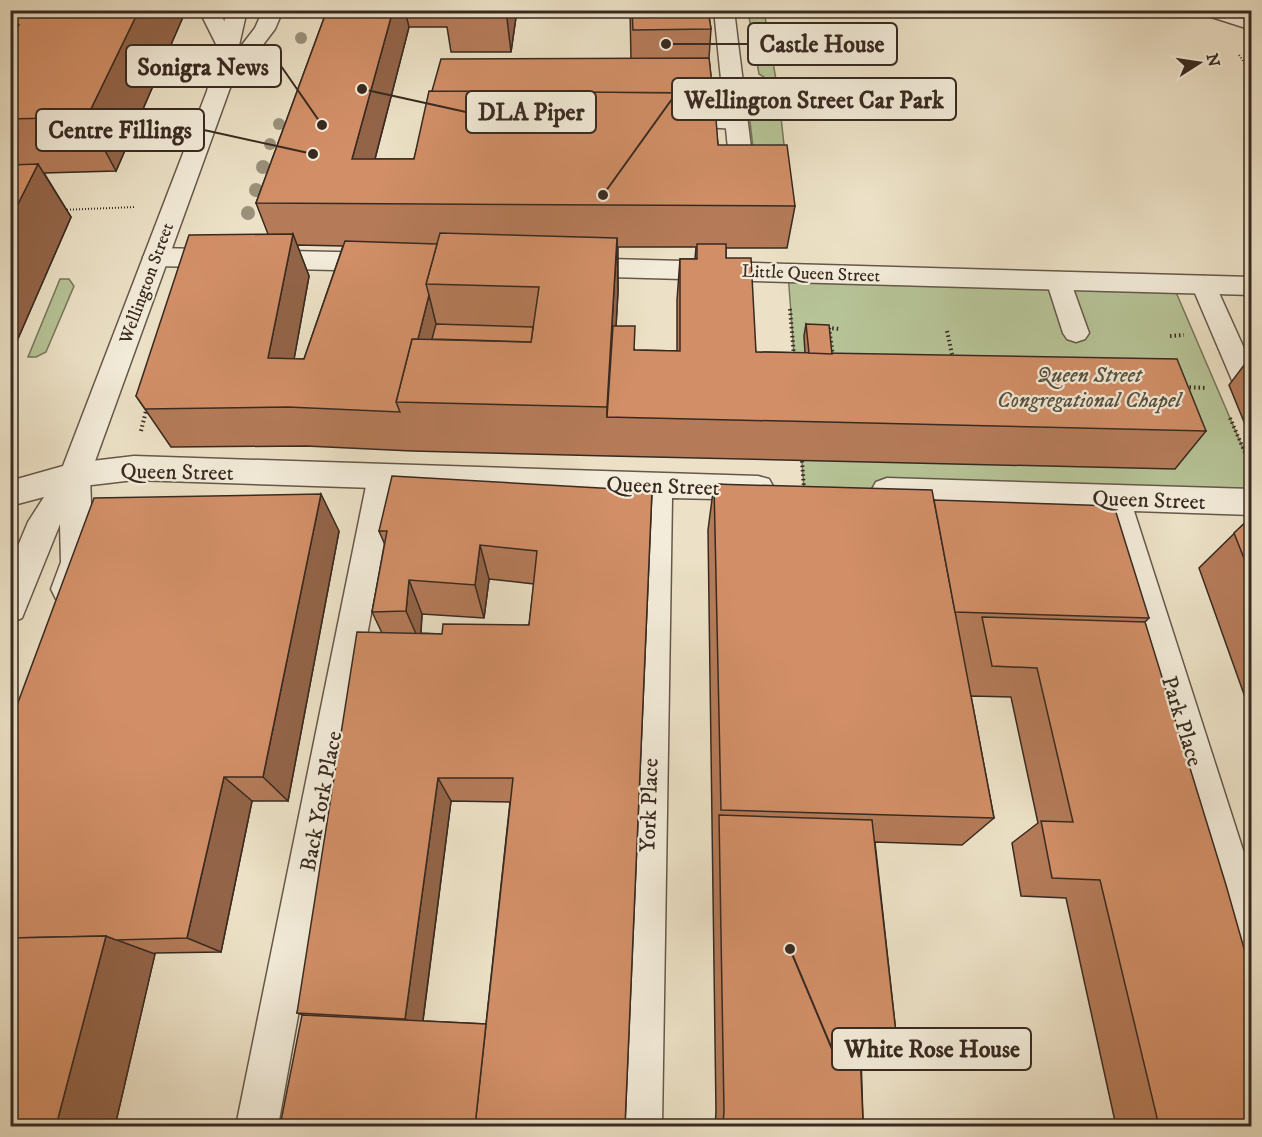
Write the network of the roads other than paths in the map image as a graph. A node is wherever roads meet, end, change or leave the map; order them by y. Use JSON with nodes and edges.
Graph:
{"nodes":[{"id":1,"x":209,"y":10,"type":"edge"},
{"id":2,"x":237,"y":10,"type":"edge"},
{"id":3,"x":273,"y":10,"type":"edge"},
{"id":4,"x":724,"y":10,"type":"edge"},
{"id":5,"x":1209,"y":10,"type":"edge"},
{"id":6,"x":1251,"y":24,"type":"edge"},
{"id":7,"x":227,"y":48,"type":"junction"},
{"id":8,"x":218,"y":91,"type":"junction"},
{"id":9,"x":734,"y":95,"type":"junction"},
{"id":10,"x":778,"y":97,"type":"dead end"},
{"id":11,"x":710,"y":123,"type":"edge"},
{"id":12,"x":737,"y":123,"type":"junction"},
{"id":13,"x":744,"y":188,"type":"edge"},
{"id":14,"x":156,"y":257,"type":"junction"},
{"id":15,"x":406,"y":262,"type":"edge"},
{"id":16,"x":548,"y":266,"type":"edge"},
{"id":17,"x":1058,"y":280,"type":"junction"},
{"id":18,"x":1203,"y":284,"type":"junction"},
{"id":19,"x":1251,"y":286,"type":"edge"},
{"id":20,"x":1076,"y":333,"type":"dead end"},
{"id":21,"x":1247,"y":385,"type":"dead end"},
{"id":22,"x":75,"y":475,"type":"junction"},
{"id":23,"x":803,"y":475,"type":"dead end"},
{"id":24,"x":382,"y":476,"type":"junction"},
{"id":25,"x":657,"y":484,"type":"junction"},
{"id":26,"x":864,"y":491,"type":"edge"},
{"id":27,"x":10,"y":494,"type":"edge"},
{"id":28,"x":1114,"y":498,"type":"junction"},
{"id":29,"x":1251,"y":502,"type":"edge"},
{"id":30,"x":10,"y":608,"type":"edge"},
{"id":31,"x":57,"y":618,"type":"edge"},
{"id":32,"x":1251,"y":944,"type":"edge"},
{"id":33,"x":257,"y":1126,"type":"edge"},
{"id":34,"x":639,"y":1126,"type":"edge"}],
"edges":[{"from":1,"to":7,"type":"street"},
{"from":2,"to":7,"type":"street","name":"Wellington Street"},
{"from":3,"to":8,"type":"street","name":"Wellington Street"},
{"from":4,"to":9,"type":"street"},
{"from":5,"to":6,"type":"street"},
{"from":7,"to":8,"type":"street","name":"Wellington Street"},
{"from":8,"to":14,"type":"street","name":"Wellington Street"},
{"from":9,"to":10,"type":"lane"},
{"from":9,"to":12,"type":"street"},
{"from":11,"to":12,"type":"lane"},
{"from":12,"to":13,"type":"street"},
{"from":14,"to":15,"type":"street"},
{"from":14,"to":22,"type":"street","name":"Wellington Street"},
{"from":16,"to":17,"type":"street","name":"Little Queen Street"},
{"from":17,"to":18,"type":"street","name":"Little Queen Street"},
{"from":17,"to":20,"type":"lane"},
{"from":18,"to":19,"type":"street","name":"Little Queen Street"},
{"from":18,"to":21,"type":"lane"},
{"from":22,"to":24,"type":"street","name":"Queen Street"},
{"from":22,"to":27,"type":"street","name":"Queen Street"},
{"from":22,"to":30,"type":"street","name":"Wellington Street"},
{"from":22,"to":31,"type":"street","name":"Wellington Street"},
{"from":23,"to":25,"type":"street","name":"Queen Street"},
{"from":24,"to":25,"type":"street","name":"Queen Street"},
{"from":24,"to":33,"type":"lane","name":"Back York Place"},
{"from":25,"to":34,"type":"street","name":"York Place"},
{"from":26,"to":28,"type":"street","name":"Queen Street"},
{"from":28,"to":29,"type":"street","name":"Queen Street"},
{"from":28,"to":32,"type":"street","name":"Park Place"}]}
